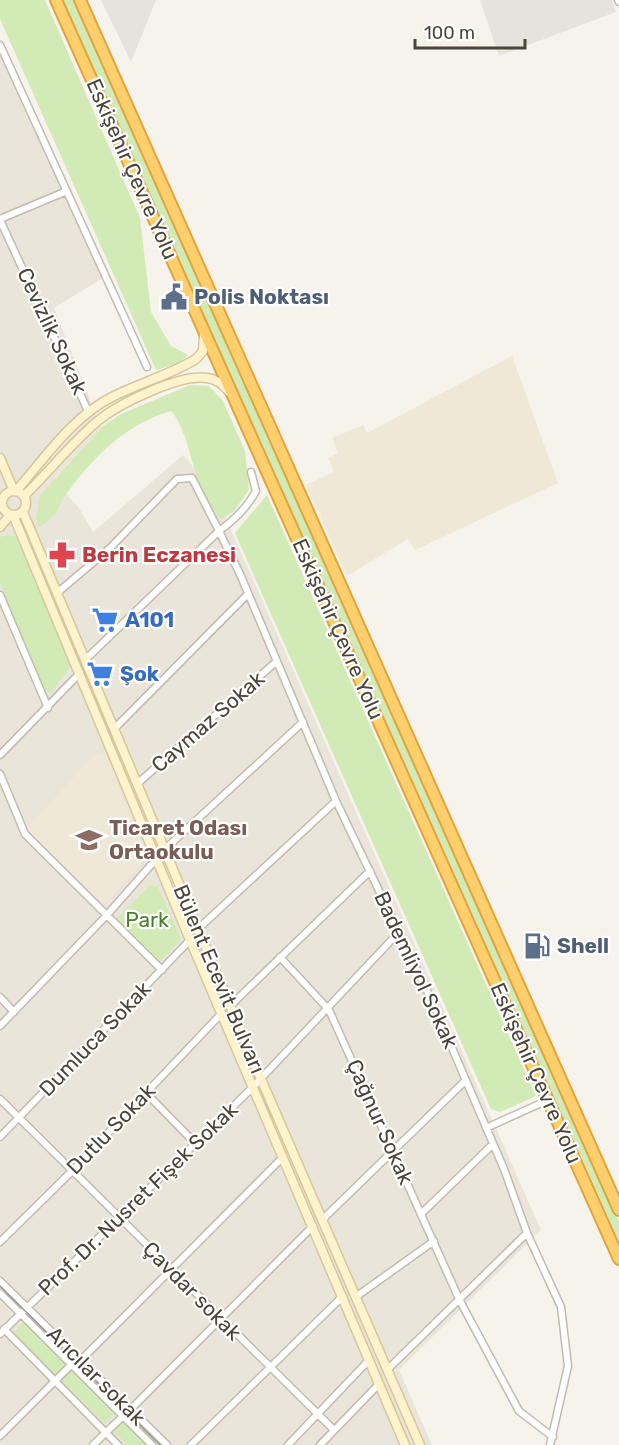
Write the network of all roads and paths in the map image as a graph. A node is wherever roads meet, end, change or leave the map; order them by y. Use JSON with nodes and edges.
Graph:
{"nodes":[{"id":1,"x":56,"y":0,"type":"edge"},
{"id":2,"x":80,"y":0,"type":"edge"},
{"id":3,"x":0,"y":45,"type":"edge"},
{"id":4,"x":67,"y":192,"type":"junction"},
{"id":5,"x":0,"y":220,"type":"edge"},
{"id":6,"x":203,"y":328,"type":"junction"},
{"id":7,"x":147,"y":367,"type":"dead end"},
{"id":8,"x":238,"y":405,"type":"junction"},
{"id":9,"x":88,"y":411,"type":"junction"},
{"id":10,"x":0,"y":458,"type":"edge"},
{"id":11,"x":251,"y":472,"type":"dead end"},
{"id":12,"x":0,"y":488,"type":"edge"},
{"id":13,"x":18,"y":493,"type":"junction"},
{"id":14,"x":2,"y":503,"type":"edge"},
{"id":15,"x":23,"y":512,"type":"junction"},
{"id":16,"x":11,"y":515,"type":"junction"},
{"id":17,"x":0,"y":527,"type":"edge"},
{"id":18,"x":219,"y":531,"type":"junction"},
{"id":19,"x":57,"y":593,"type":"junction"},
{"id":20,"x":248,"y":594,"type":"junction"},
{"id":21,"x":0,"y":595,"type":"edge"},
{"id":22,"x":85,"y":660,"type":"junction"},
{"id":23,"x":277,"y":661,"type":"junction"},
{"id":24,"x":80,"y":673,"type":"junction"},
{"id":25,"x":48,"y":708,"type":"junction"},
{"id":26,"x":303,"y":722,"type":"junction"},
{"id":27,"x":114,"y":728,"type":"junction"},
{"id":28,"x":0,"y":755,"type":"edge"},
{"id":29,"x":0,"y":774,"type":"edge"},
{"id":30,"x":138,"y":783,"type":"junction"},
{"id":31,"x":336,"y":801,"type":"junction"},
{"id":32,"x":165,"y":849,"type":"junction"},
{"id":33,"x":157,"y":860,"type":"junction"},
{"id":34,"x":370,"y":871,"type":"junction"},
{"id":35,"x":107,"y":915,"type":"junction"},
{"id":36,"x":199,"y":928,"type":"junction"},
{"id":37,"x":399,"y":932,"type":"junction"},
{"id":38,"x":190,"y":940,"type":"junction"},
{"id":39,"x":280,"y":957,"type":"junction"},
{"id":40,"x":162,"y":970,"type":"junction"},
{"id":41,"x":0,"y":997,"type":"edge"},
{"id":42,"x":230,"y":1006,"type":"junction"},
{"id":43,"x":329,"y":1010,"type":"junction"},
{"id":44,"x":14,"y":1012,"type":"junction"},
{"id":45,"x":221,"y":1014,"type":"junction"},
{"id":46,"x":0,"y":1026,"type":"edge"},
{"id":47,"x":261,"y":1079,"type":"junction"},
{"id":48,"x":466,"y":1080,"type":"junction"},
{"id":49,"x":254,"y":1087,"type":"junction"},
{"id":50,"x":146,"y":1093,"type":"junction"},
{"id":51,"x":0,"y":1100,"type":"edge"},
{"id":52,"x":548,"y":1100,"type":"junction"},
{"id":53,"x":20,"y":1119,"type":"junction"},
{"id":54,"x":486,"y":1128,"type":"junction"},
{"id":55,"x":0,"y":1137,"type":"edge"},
{"id":56,"x":196,"y":1144,"type":"junction"},
{"id":57,"x":493,"y":1144,"type":"junction"},
{"id":58,"x":392,"y":1152,"type":"junction"},
{"id":59,"x":282,"y":1158,"type":"junction"},
{"id":60,"x":72,"y":1171,"type":"junction"},
{"id":61,"x":619,"y":1210,"type":"edge"},
{"id":62,"x":421,"y":1214,"type":"junction"},
{"id":63,"x":119,"y":1219,"type":"junction"},
{"id":64,"x":323,"y":1219,"type":"junction"},
{"id":65,"x":313,"y":1226,"type":"junction"},
{"id":66,"x":527,"y":1233,"type":"junction"},
{"id":67,"x":434,"y":1241,"type":"junction"},
{"id":68,"x":0,"y":1242,"type":"edge"},
{"id":69,"x":619,"y":1259,"type":"edge"},
{"id":70,"x":171,"y":1271,"type":"junction"},
{"id":71,"x":0,"y":1281,"type":"edge"},
{"id":72,"x":0,"y":1293,"type":"edge"},
{"id":73,"x":343,"y":1296,"type":"junction"},
{"id":74,"x":357,"y":1296,"type":"junction"},
{"id":75,"x":460,"y":1301,"type":"junction"},
{"id":76,"x":27,"y":1307,"type":"junction"},
{"id":77,"x":21,"y":1313,"type":"junction"},
{"id":78,"x":219,"y":1319,"type":"junction"},
{"id":79,"x":2,"y":1332,"type":"edge"},
{"id":80,"x":81,"y":1360,"type":"junction"},
{"id":81,"x":369,"y":1360,"type":"junction"},
{"id":82,"x":72,"y":1364,"type":"junction"},
{"id":83,"x":269,"y":1368,"type":"junction"},
{"id":84,"x":388,"y":1369,"type":"junction"},
{"id":85,"x":55,"y":1380,"type":"junction"},
{"id":86,"x":379,"y":1384,"type":"junction"},
{"id":87,"x":130,"y":1410,"type":"junction"},
{"id":88,"x":317,"y":1413,"type":"junction"},
{"id":89,"x":123,"y":1416,"type":"junction"},
{"id":90,"x":334,"y":1430,"type":"junction"},
{"id":91,"x":105,"y":1432,"type":"junction"},
{"id":92,"x":0,"y":1436,"type":"edge"},
{"id":93,"x":553,"y":1437,"type":"junction"},
{"id":94,"x":93,"y":1445,"type":"edge"},
{"id":95,"x":118,"y":1445,"type":"edge"},
{"id":96,"x":152,"y":1445,"type":"edge"},
{"id":97,"x":167,"y":1445,"type":"edge"},
{"id":98,"x":191,"y":1445,"type":"edge"},
{"id":99,"x":288,"y":1445,"type":"edge"},
{"id":100,"x":320,"y":1445,"type":"edge"},
{"id":101,"x":405,"y":1445,"type":"edge"},
{"id":102,"x":420,"y":1445,"type":"edge"},
{"id":103,"x":550,"y":1445,"type":"edge"}],
"edges":[{"from":1,"to":6,"type":"highway","name":"Eskişehir Çevre Yolu"},
{"from":2,"to":61,"type":"highway","name":"Eskişehir Çevre Yolu"},
{"from":3,"to":4,"type":"street"},
{"from":4,"to":5,"type":"street"},
{"from":4,"to":7,"type":"street"},
{"from":5,"to":9,"type":"street","name":"Cevizlik Sokak"},
{"from":6,"to":8,"type":"highway","name":"Eskişehir Çevre Yolu"},
{"from":6,"to":9,"type":"main road"},
{"from":8,"to":13,"type":"main road"},
{"from":8,"to":52,"type":"highway","name":"Eskişehir Çevre Yolu"},
{"from":9,"to":13,"type":"main road"},
{"from":10,"to":13,"type":"main road"},
{"from":11,"to":18,"type":"street"},
{"from":12,"to":14,"type":"main road"},
{"from":13,"to":14,"type":"main road"},
{"from":13,"to":15,"type":"main road"},
{"from":14,"to":16,"type":"main road","name":"Bülent Ecevit Bulvarı"},
{"from":15,"to":16,"type":"main road"},
{"from":15,"to":19,"type":"main road","name":"Bülent Ecevit Bulvarı"},
{"from":16,"to":17,"type":"main road"},
{"from":16,"to":24,"type":"main road","name":"Bülent Ecevit Bulvarı"},
{"from":18,"to":19,"type":"street","name":"Bademliyol Sokak"},
{"from":18,"to":20,"type":"street","name":"Bademliyol Sokak"},
{"from":18,"to":22,"type":"street"},
{"from":19,"to":22,"type":"main road","name":"Bülent Ecevit Bulvarı"},
{"from":20,"to":23,"type":"street","name":"Bademliyol Sokak"},
{"from":20,"to":27,"type":"street"},
{"from":21,"to":25,"type":"street"},
{"from":22,"to":27,"type":"main road","name":"Bülent Ecevit Bulvarı"},
{"from":23,"to":26,"type":"street","name":"Bademliyol Sokak"},
{"from":23,"to":30,"type":"street","name":"Caymaz Sokak"},
{"from":24,"to":25,"type":"street"},
{"from":24,"to":33,"type":"main road","name":"Bülent Ecevit Bulvarı"},
{"from":25,"to":28,"type":"street"},
{"from":26,"to":31,"type":"street","name":"Bademliyol Sokak"},
{"from":26,"to":32,"type":"street"},
{"from":27,"to":30,"type":"main road","name":"Bülent Ecevit Bulvarı"},
{"from":29,"to":35,"type":"street"},
{"from":30,"to":32,"type":"main road","name":"Bülent Ecevit Bulvarı"},
{"from":31,"to":34,"type":"street","name":"Bademliyol Sokak"},
{"from":31,"to":36,"type":"street"},
{"from":32,"to":33,"type":"street"},
{"from":32,"to":36,"type":"main road","name":"Bülent Ecevit Bulvarı"},
{"from":33,"to":35,"type":"street"},
{"from":33,"to":38,"type":"main road","name":"Bülent Ecevit Bulvarı"},
{"from":34,"to":37,"type":"street","name":"Bademliyol Sokak"},
{"from":34,"to":39,"type":"street"},
{"from":35,"to":40,"type":"street"},
{"from":35,"to":44,"type":"street"},
{"from":36,"to":42,"type":"main road","name":"Bülent Ecevit Bulvarı"},
{"from":37,"to":43,"type":"street","name":"Prof. Dr. Nusret Fişek Sokak"},
{"from":37,"to":48,"type":"street","name":"Bademliyol Sokak"},
{"from":38,"to":40,"type":"street","name":"Dumluca Sokak"},
{"from":38,"to":45,"type":"main road","name":"Bülent Ecevit Bulvarı"},
{"from":39,"to":42,"type":"street"},
{"from":39,"to":43,"type":"street","name":"Çağnur Sokak"},
{"from":40,"to":53,"type":"street","name":"Dumluca Sokak"},
{"from":41,"to":44,"type":"street"},
{"from":42,"to":47,"type":"main road","name":"Bülent Ecevit Bulvarı"},
{"from":43,"to":47,"type":"street","name":"Prof. Dr. Nusret Fişek Sokak"},
{"from":43,"to":58,"type":"street","name":"Çağnur Sokak"},
{"from":44,"to":46,"type":"street"},
{"from":45,"to":49,"type":"main road","name":"Bülent Ecevit Bulvarı"},
{"from":45,"to":50,"type":"street","name":"Dutlu Sokak"},
{"from":47,"to":49,"type":"street","name":"Prof. Dr. Nusret Fişek Sokak"},
{"from":47,"to":64,"type":"main road","name":"Bülent Ecevit Bulvarı"},
{"from":48,"to":54,"type":"street","name":"Bademliyol Sokak"},
{"from":48,"to":58,"type":"street"},
{"from":49,"to":56,"type":"street","name":"Prof. Dr. Nusret Fişek Sokak"},
{"from":49,"to":59,"type":"main road","name":"Bülent Ecevit Bulvarı"},
{"from":50,"to":56,"type":"street"},
{"from":50,"to":60,"type":"street","name":"Dutlu Sokak"},
{"from":51,"to":53,"type":"street","name":"Çavdar sokak"},
{"from":52,"to":54,"type":"street"},
{"from":52,"to":69,"type":"highway","name":"Eskişehir Çevre Yolu"},
{"from":53,"to":55,"type":"street","name":"Dumluca Sokak"},
{"from":53,"to":60,"type":"street","name":"Çavdar sokak"},
{"from":54,"to":57,"type":"street","name":"Bademliyol Sokak"},
{"from":56,"to":63,"type":"street","name":"Prof. Dr. Nusret Fişek Sokak"},
{"from":57,"to":62,"type":"street"},
{"from":57,"to":66,"type":"street","name":"Bademliyol Sokak"},
{"from":58,"to":62,"type":"street","name":"Çağnur Sokak"},
{"from":58,"to":64,"type":"street"},
{"from":59,"to":65,"type":"main road","name":"Bülent Ecevit Bulvarı"},
{"from":59,"to":70,"type":"street"},
{"from":60,"to":63,"type":"street","name":"Çavdar sokak"},
{"from":60,"to":68,"type":"street","name":"Dutlu Sokak"},
{"from":62,"to":67,"type":"street","name":"Çağnur Sokak"},
{"from":63,"to":70,"type":"street","name":"Çavdar sokak"},
{"from":63,"to":76,"type":"street","name":"Prof. Dr. Nusret Fişek Sokak"},
{"from":64,"to":74,"type":"main road","name":"Bülent Ecevit Bulvarı"},
{"from":65,"to":73,"type":"main road","name":"Bülent Ecevit Bulvarı"},
{"from":65,"to":78,"type":"street"},
{"from":66,"to":75,"type":"street"},
{"from":66,"to":93,"type":"street","name":"Bademliyol Sokak"},
{"from":67,"to":74,"type":"street"},
{"from":67,"to":75,"type":"street","name":"Çağnur Sokak"},
{"from":70,"to":78,"type":"street","name":"Çavdar sokak"},
{"from":70,"to":80,"type":"street"},
{"from":71,"to":76,"type":"street","name":"Arıcılar sokak"},
{"from":72,"to":77,"type":"street"},
{"from":73,"to":81,"type":"main road","name":"Bülent Ecevit Bulvarı"},
{"from":73,"to":83,"type":"street"},
{"from":74,"to":84,"type":"main road","name":"Bülent Ecevit Bulvarı"},
{"from":75,"to":84,"type":"street"},
{"from":75,"to":93,"type":"street","name":"Çağnur Sokak"},
{"from":76,"to":77,"type":"street","name":"Prof. Dr. Nusret Fişek Sokak"},
{"from":76,"to":80,"type":"street","name":"Arıcılar sokak"},
{"from":77,"to":79,"type":"street","name":"Prof. Dr. Nusret Fişek Sokak"},
{"from":77,"to":82,"type":"street"},
{"from":78,"to":83,"type":"street","name":"Çavdar sokak"},
{"from":78,"to":87,"type":"street"},
{"from":79,"to":85,"type":"street"},
{"from":80,"to":87,"type":"street","name":"Arıcılar sokak"},
{"from":81,"to":86,"type":"main road","name":"Bülent Ecevit Bulvarı"},
{"from":81,"to":88,"type":"street"},
{"from":82,"to":85,"type":"street"},
{"from":82,"to":89,"type":"street"},
{"from":83,"to":88,"type":"street","name":"Çavdar sokak"},
{"from":83,"to":98,"type":"street"},
{"from":84,"to":102,"type":"main road","name":"Bülent Ecevit Bulvarı"},
{"from":85,"to":91,"type":"street"},
{"from":85,"to":92,"type":"street"},
{"from":86,"to":90,"type":"street"},
{"from":86,"to":101,"type":"main road","name":"Bülent Ecevit Bulvarı"},
{"from":87,"to":97,"type":"street","name":"Arıcılar sokak"},
{"from":88,"to":90,"type":"street","name":"Çavdar sokak"},
{"from":88,"to":99,"type":"street"},
{"from":89,"to":91,"type":"street"},
{"from":89,"to":96,"type":"street"},
{"from":90,"to":100,"type":"street"},
{"from":91,"to":94,"type":"street"},
{"from":91,"to":95,"type":"street"},
{"from":93,"to":103,"type":"street","name":"Bademliyol Sokak"}]}
